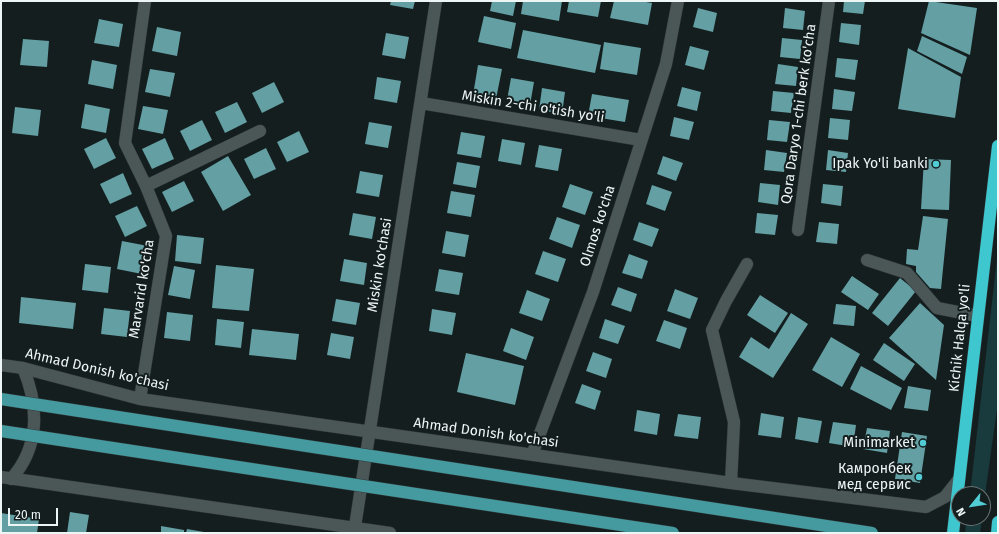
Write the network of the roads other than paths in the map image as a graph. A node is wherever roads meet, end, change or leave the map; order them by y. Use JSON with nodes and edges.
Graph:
{"nodes":[{"id":1,"x":145,"y":1,"type":"edge"},
{"id":2,"x":436,"y":1,"type":"edge"},
{"id":3,"x":678,"y":1,"type":"edge"},
{"id":4,"x":829,"y":1,"type":"edge"},
{"id":5,"x":421,"y":103,"type":"junction"},
{"id":6,"x":260,"y":131,"type":"dead end"},
{"id":7,"x":641,"y":140,"type":"junction"},
{"id":8,"x":998,"y":146,"type":"edge"},
{"id":9,"x":146,"y":186,"type":"junction"},
{"id":10,"x":798,"y":230,"type":"dead end"},
{"id":11,"x":867,"y":260,"type":"dead end"},
{"id":12,"x":747,"y":264,"type":"dead end"},
{"id":13,"x":978,"y":316,"type":"junction"},
{"id":14,"x":1,"y":365,"type":"edge"},
{"id":15,"x":23,"y":368,"type":"junction"},
{"id":16,"x":1,"y":399,"type":"edge"},
{"id":17,"x":140,"y":399,"type":"junction"},
{"id":18,"x":1,"y":431,"type":"edge"},
{"id":19,"x":369,"y":432,"type":"junction"},
{"id":20,"x":532,"y":455,"type":"junction"},
{"id":21,"x":6,"y":478,"type":"edge"},
{"id":22,"x":959,"y":479,"type":"junction"},
{"id":23,"x":731,"y":483,"type":"junction"},
{"id":24,"x":998,"y":522,"type":"edge"},
{"id":25,"x":354,"y":530,"type":"edge"},
{"id":26,"x":390,"y":533,"type":"edge"},
{"id":27,"x":673,"y":533,"type":"edge"},
{"id":28,"x":872,"y":533,"type":"edge"},
{"id":29,"x":953,"y":533,"type":"edge"},
{"id":30,"x":997,"y":533,"type":"edge"}],
"edges":[{"from":1,"to":9,"type":"street","name":"Marvarid ko'cha"},
{"from":2,"to":5,"type":"street","name":"Miskin ko'chasi"},
{"from":3,"to":7,"type":"street","name":"Olmos ko'cha"},
{"from":4,"to":10,"type":"street","name":"Qora Daryo 1-chi berk ko'cha"},
{"from":5,"to":7,"type":"street","name":"Miskin 2-chi o'tish yo'li"},
{"from":5,"to":19,"type":"street","name":"Miskin ko'chasi"},
{"from":6,"to":9,"type":"street"},
{"from":7,"to":20,"type":"street","name":"Olmos ko'cha"},
{"from":8,"to":13,"type":"highway","name":"Kichik Halqa yo'li"},
{"from":9,"to":17,"type":"street","name":"Marvarid ko'cha"},
{"from":11,"to":13,"type":"street"},
{"from":12,"to":23,"type":"street"},
{"from":13,"to":22,"type":"highway","name":"Kichik Halqa yo'li"},
{"from":14,"to":15,"type":"street","name":"Ahmad Donish ko'chasi"},
{"from":15,"to":17,"type":"street","name":"Ahmad Donish ko'chasi"},
{"from":15,"to":21,"type":"street"},
{"from":16,"to":28,"type":"main road","bridge":true},
{"from":17,"to":19,"type":"street","name":"Ahmad Donish ko'chasi"},
{"from":18,"to":27,"type":"main road","bridge":true},
{"from":19,"to":20,"type":"street","name":"Ahmad Donish ko'chasi"},
{"from":19,"to":25,"type":"street","name":"Miskin ko'chasi"},
{"from":20,"to":23,"type":"street","name":"Ahmad Donish ko'chasi"},
{"from":21,"to":25,"type":"street"},
{"from":22,"to":23,"type":"street","name":"Ahmad Donish ko'chasi"},
{"from":22,"to":29,"type":"highway","name":"Kichik Halqa yo'li"},
{"from":24,"to":30,"type":"highway"},
{"from":25,"to":26,"type":"street"}]}
